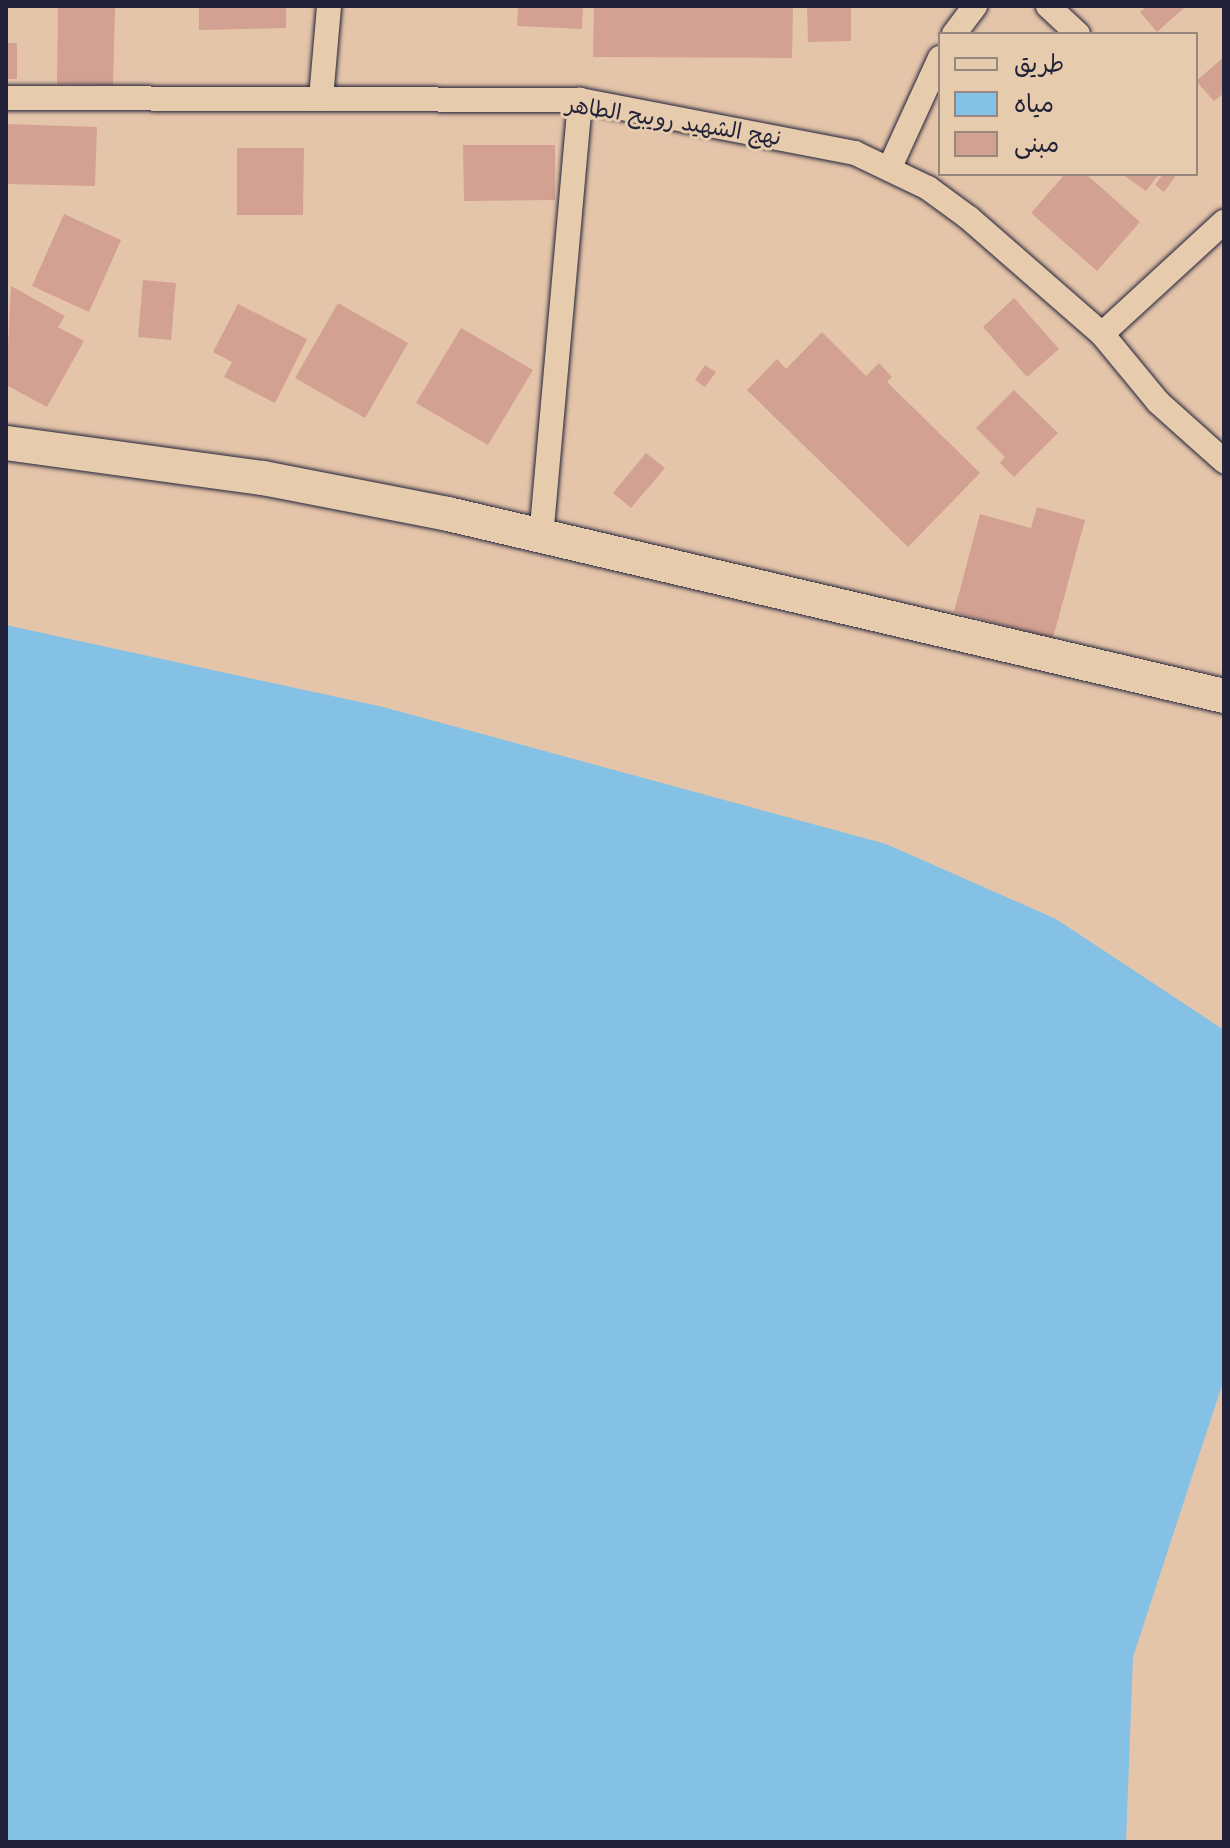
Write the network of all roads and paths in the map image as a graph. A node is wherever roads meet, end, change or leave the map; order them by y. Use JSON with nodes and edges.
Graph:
{"nodes":[{"id":1,"x":329,"y":6,"type":"edge"},
{"id":2,"x":975,"y":6,"type":"edge"},
{"id":3,"x":1048,"y":6,"type":"edge"},
{"id":4,"x":956,"y":32,"type":"edge"},
{"id":5,"x":1076,"y":32,"type":"edge"},
{"id":6,"x":938,"y":62,"type":"edge"},
{"id":7,"x":6,"y":98,"type":"edge"},
{"id":8,"x":321,"y":98,"type":"junction"},
{"id":9,"x":580,"y":100,"type":"junction"},
{"id":10,"x":890,"y":167,"type":"junction"},
{"id":11,"x":1224,"y":222,"type":"edge"},
{"id":12,"x":1102,"y":334,"type":"junction"},
{"id":13,"x":6,"y":443,"type":"edge"},
{"id":14,"x":1224,"y":461,"type":"edge"},
{"id":15,"x":541,"y":538,"type":"junction"},
{"id":16,"x":1224,"y":696,"type":"edge"}],
"edges":[{"from":1,"to":8,"type":"street"},
{"from":2,"to":4,"type":"street"},
{"from":3,"to":5,"type":"street"},
{"from":6,"to":10,"type":"street"},
{"from":7,"to":8,"type":"street","name":"نهج الشهيد رويبح الطاهر"},
{"from":8,"to":9,"type":"street","name":"نهج الشهيد رويبح الطاهر"},
{"from":9,"to":10,"type":"street","name":"نهج الشهيد رويبح الطاهر"},
{"from":9,"to":15,"type":"street"},
{"from":10,"to":12,"type":"street","name":"نهج الشهيد رويبح الطاهر"},
{"from":11,"to":12,"type":"street"},
{"from":12,"to":14,"type":"street","name":"نهج الشهيد رويبح الطاهر"},
{"from":13,"to":15,"type":"street"},
{"from":15,"to":16,"type":"street"}]}
